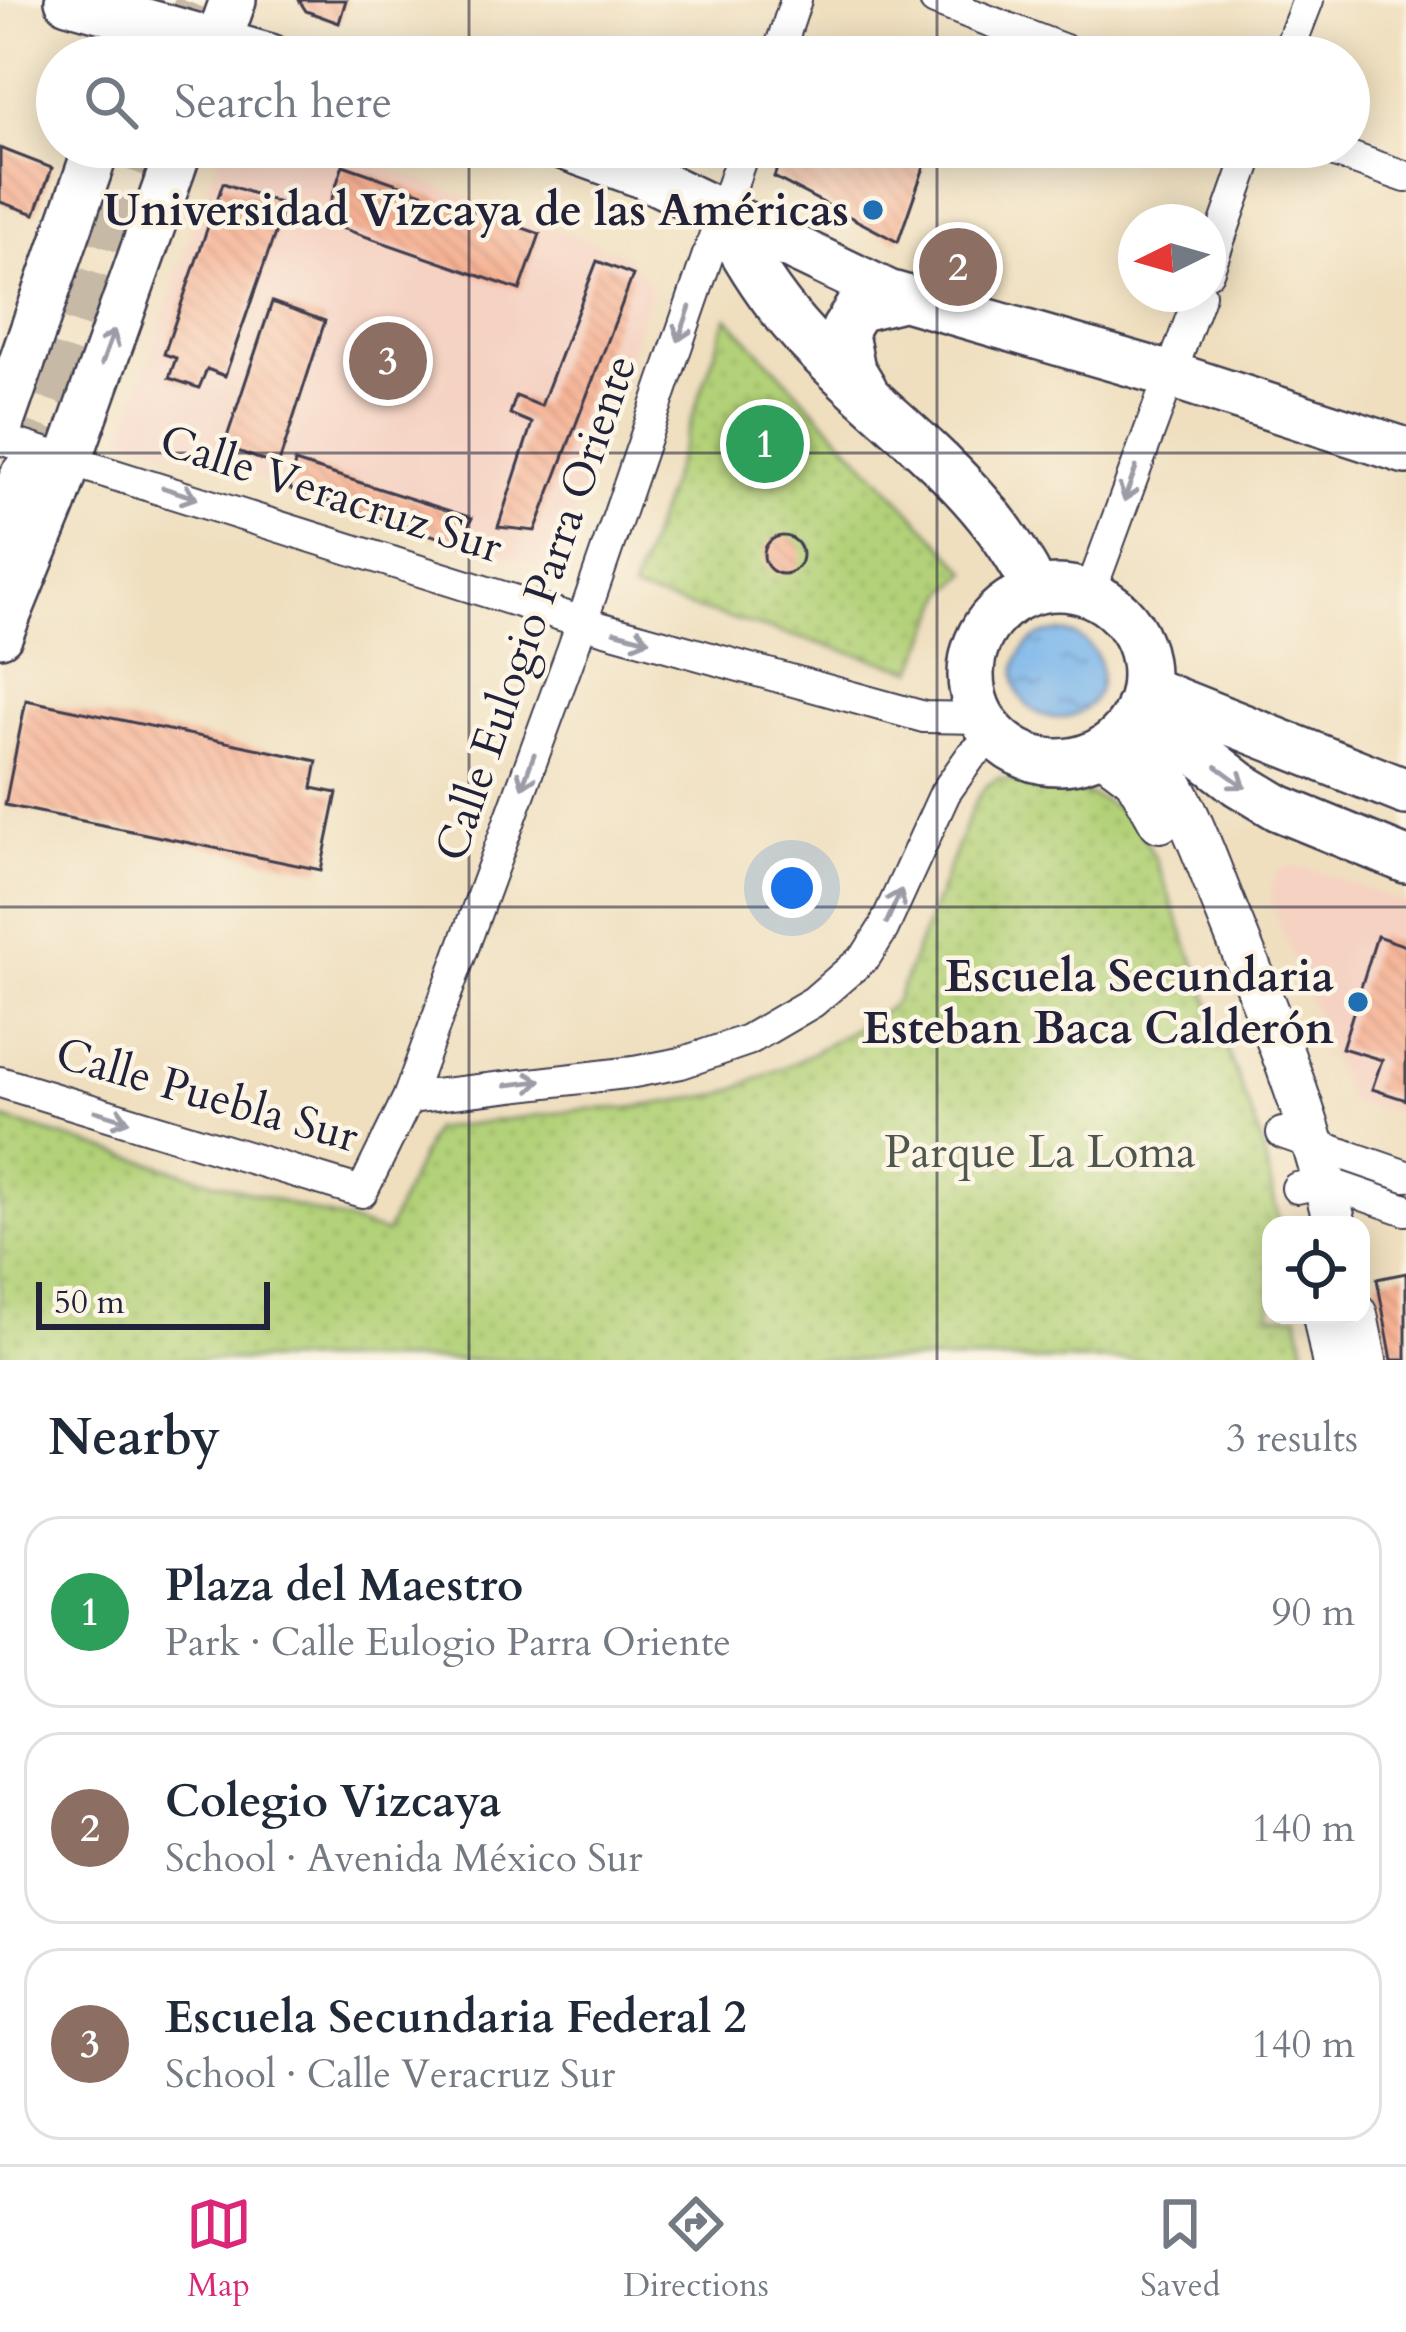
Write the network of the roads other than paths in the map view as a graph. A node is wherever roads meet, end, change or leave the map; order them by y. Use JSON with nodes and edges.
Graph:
{"nodes":[{"id":1,"x":68,"y":0,"type":"edge"},
{"id":2,"x":796,"y":0,"type":"edge"},
{"id":3,"x":935,"y":0,"type":"edge"},
{"id":4,"x":1308,"y":0,"type":"edge"},
{"id":5,"x":137,"y":25,"type":"edge"},
{"id":6,"x":222,"y":33,"type":"edge"},
{"id":7,"x":783,"y":36,"type":"edge"},
{"id":8,"x":1028,"y":36,"type":"edge"},
{"id":9,"x":1294,"y":36,"type":"edge"},
{"id":10,"x":1370,"y":164,"type":"edge"},
{"id":11,"x":92,"y":168,"type":"edge"},
{"id":12,"x":169,"y":168,"type":"edge"},
{"id":13,"x":621,"y":168,"type":"edge"},
{"id":14,"x":738,"y":168,"type":"edge"},
{"id":15,"x":1245,"y":168,"type":"edge"},
{"id":16,"x":1406,"y":177,"type":"edge"},
{"id":17,"x":722,"y":213,"type":"junction"},
{"id":18,"x":1226,"y":221,"type":"edge"},
{"id":19,"x":902,"y":298,"type":"junction"},
{"id":20,"x":1194,"y":312,"type":"edge"},
{"id":21,"x":1171,"y":375,"type":"junction"},
{"id":22,"x":872,"y":402,"type":"junction"},
{"id":23,"x":1406,"y":451,"type":"edge"},
{"id":24,"x":17,"y":461,"type":"edge"},
{"id":25,"x":0,"y":551,"type":"edge"},
{"id":26,"x":1036,"y":591,"type":"junction"},
{"id":27,"x":1090,"y":593,"type":"junction"},
{"id":28,"x":583,"y":622,"type":"junction"},
{"id":29,"x":0,"y":634,"type":"edge"},
{"id":30,"x":1127,"y":718,"type":"junction"},
{"id":31,"x":989,"y":727,"type":"junction"},
{"id":32,"x":1406,"y":792,"type":"edge"},
{"id":33,"x":1406,"y":860,"type":"edge"},
{"id":34,"x":0,"y":1082,"type":"edge"},
{"id":35,"x":408,"y":1098,"type":"junction"},
{"id":36,"x":1305,"y":1174,"type":"edge"},
{"id":37,"x":1406,"y":1176,"type":"edge"},
{"id":38,"x":1406,"y":1210,"type":"edge"},
{"id":39,"x":1330,"y":1216,"type":"edge"},
{"id":40,"x":1326,"y":1324,"type":"edge"},
{"id":41,"x":1358,"y":1324,"type":"edge"},
{"id":42,"x":1333,"y":1360,"type":"edge"},
{"id":43,"x":1365,"y":1360,"type":"edge"}],
"edges":[{"from":1,"to":5,"type":"main road"},
{"from":2,"to":7,"type":"street"},
{"from":3,"to":8,"type":"street"},
{"from":4,"to":9,"type":"street"},
{"from":5,"to":6,"type":"main road"},
{"from":10,"to":16,"type":"street"},
{"from":11,"to":24,"type":"main road"},
{"from":24,"to":12,"type":"main road","one_way":true},
{"from":13,"to":17,"type":"main road"},
{"from":14,"to":17,"type":"street","name":"Calle Eulogio Parra Oriente"},
{"from":15,"to":18,"type":"street"},
{"from":17,"to":19,"type":"main road"},
{"from":17,"to":22,"type":"main road"},
{"from":17,"to":28,"type":"street","name":"Calle Eulogio Parra Oriente","one_way":true},
{"from":19,"to":21,"type":"main road"},
{"from":19,"to":22,"type":"main road"},
{"from":20,"to":21,"type":"street"},
{"from":21,"to":23,"type":"main road"},
{"from":21,"to":27,"type":"street","one_way":true},
{"from":22,"to":26,"type":"main road"},
{"from":24,"to":25,"type":"highway"},
{"from":24,"to":28,"type":"street","name":"Calle Veracruz Sur","one_way":true},
{"from":24,"to":29,"type":"main road"},
{"from":26,"to":27,"type":"main road"},
{"from":26,"to":31,"type":"main road"},
{"from":27,"to":30,"type":"main road"},
{"from":28,"to":31,"type":"street","name":"Calle Veracruz Sur","one_way":true},
{"from":28,"to":35,"type":"street","name":"Calle Eulogio Parra Oriente","one_way":true},
{"from":30,"to":31,"type":"main road"},
{"from":30,"to":32,"type":"main road"},
{"from":30,"to":33,"type":"main road","one_way":true},
{"from":30,"to":36,"type":"main road"},
{"from":35,"to":31,"type":"street","one_way":true},
{"from":34,"to":35,"type":"street","name":"Calle Puebla Sur","one_way":true},
{"from":36,"to":37,"type":"street"},
{"from":36,"to":38,"type":"street"},
{"from":36,"to":39,"type":"main road"},
{"from":40,"to":42,"type":"main road"},
{"from":41,"to":43,"type":"main road"}]}
